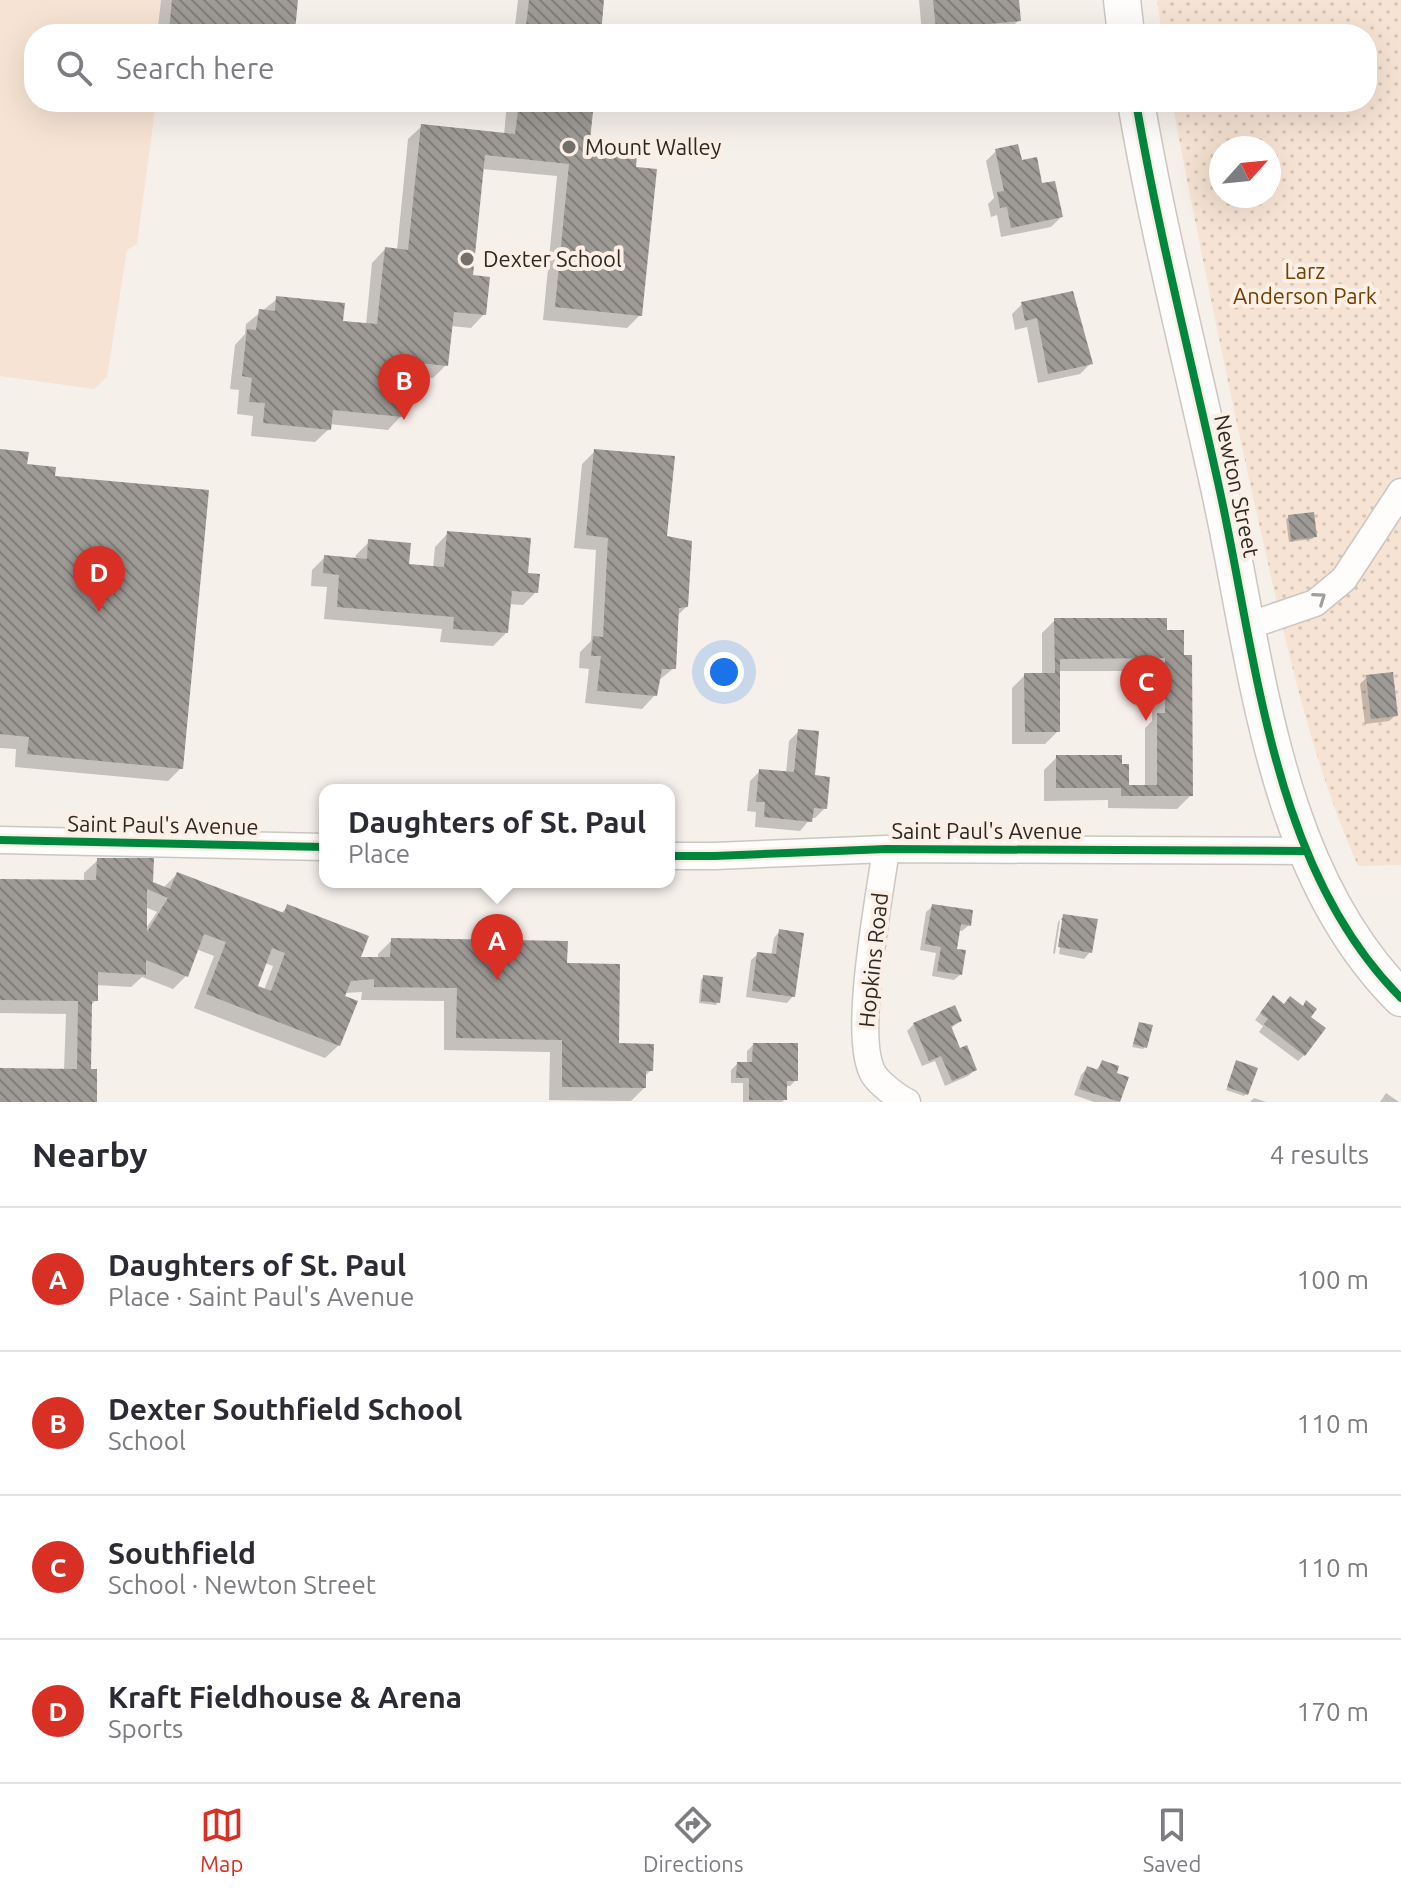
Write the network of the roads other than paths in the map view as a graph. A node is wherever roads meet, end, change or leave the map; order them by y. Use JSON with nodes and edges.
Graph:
{"nodes":[{"id":1,"x":1122,"y":0,"type":"edge"},
{"id":2,"x":1125,"y":24,"type":"edge"},
{"id":3,"x":1138,"y":112,"type":"edge"},
{"id":4,"x":1401,"y":492,"type":"edge"},
{"id":5,"x":1248,"y":626,"type":"junction"},
{"id":6,"x":0,"y":840,"type":"edge"},
{"id":7,"x":319,"y":847,"type":"edge"},
{"id":8,"x":886,"y":849,"type":"junction"},
{"id":9,"x":675,"y":856,"type":"edge"},
{"id":10,"x":1310,"y":862,"type":"junction"},
{"id":11,"x":1401,"y":998,"type":"edge"},
{"id":12,"x":907,"y":1102,"type":"edge"}],
"edges":[{"from":1,"to":2,"type":"street"},
{"from":3,"to":5,"type":"street","name":"Newton Street"},
{"from":5,"to":4,"type":"street","one_way":true},
{"from":5,"to":10,"type":"street","name":"Newton Street"},
{"from":6,"to":7,"type":"street","name":"Saint Paul's Avenue"},
{"from":8,"to":9,"type":"street","name":"Saint Paul's Avenue"},
{"from":8,"to":10,"type":"street","name":"Saint Paul's Avenue"},
{"from":8,"to":12,"type":"street","name":"Hopkins Road"},
{"from":10,"to":11,"type":"street","name":"Newton Street"}]}
